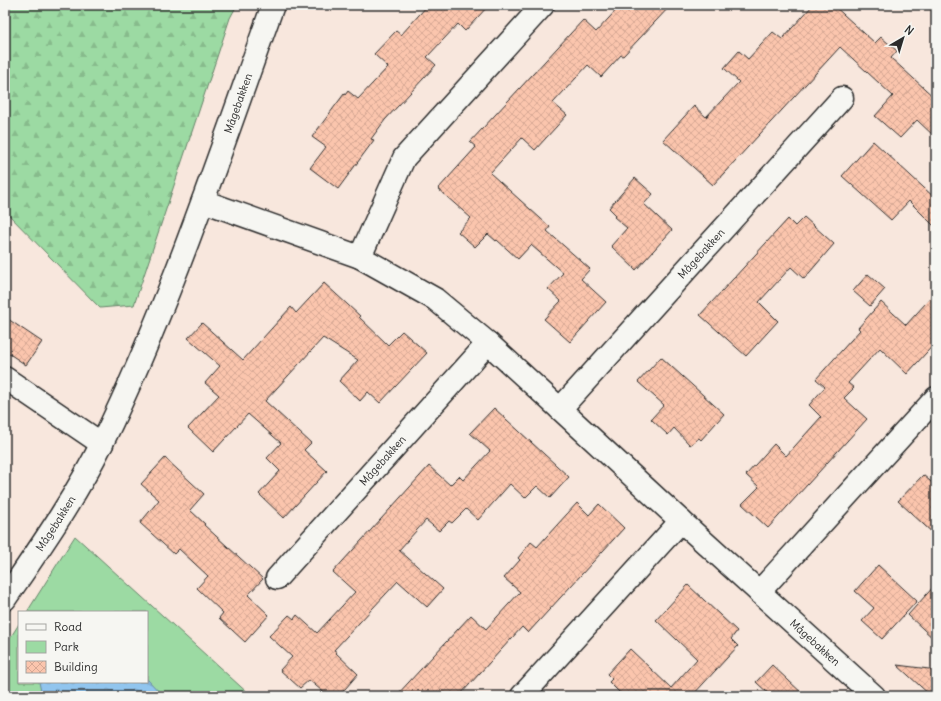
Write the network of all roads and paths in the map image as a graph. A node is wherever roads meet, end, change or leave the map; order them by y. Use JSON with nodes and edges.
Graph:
{"nodes":[{"id":1,"x":273,"y":5,"type":"edge"},
{"id":2,"x":543,"y":5,"type":"edge"},
{"id":3,"x":842,"y":98,"type":"dead end"},
{"id":4,"x":203,"y":201,"type":"junction"},
{"id":5,"x":360,"y":257,"type":"junction"},
{"id":6,"x":488,"y":343,"type":"junction"},
{"id":7,"x":5,"y":378,"type":"edge"},
{"id":8,"x":936,"y":398,"type":"edge"},
{"id":9,"x":560,"y":409,"type":"junction"},
{"id":10,"x":102,"y":444,"type":"junction"},
{"id":11,"x":681,"y":521,"type":"junction"},
{"id":12,"x":277,"y":578,"type":"dead end"},
{"id":13,"x":759,"y":592,"type":"junction"},
{"id":14,"x":5,"y":599,"type":"edge"},
{"id":15,"x":870,"y":695,"type":"edge"},
{"id":16,"x":522,"y":696,"type":"edge"}],
"edges":[{"from":1,"to":4,"type":"street","name":"Mågebakken"},
{"from":2,"to":5,"type":"street"},
{"from":3,"to":9,"type":"street","name":"Mågebakken"},
{"from":4,"to":5,"type":"street","name":"Mågebakken"},
{"from":4,"to":10,"type":"street","name":"Mågebakken"},
{"from":5,"to":6,"type":"street","name":"Mågebakken"},
{"from":6,"to":9,"type":"street","name":"Mågebakken"},
{"from":6,"to":12,"type":"street","name":"Mågebakken"},
{"from":7,"to":10,"type":"street"},
{"from":8,"to":13,"type":"street"},
{"from":9,"to":11,"type":"street","name":"Mågebakken"},
{"from":10,"to":14,"type":"street","name":"Mågebakken"},
{"from":11,"to":13,"type":"street","name":"Mågebakken"},
{"from":11,"to":16,"type":"street"},
{"from":13,"to":15,"type":"street","name":"Mågebakken"}]}
